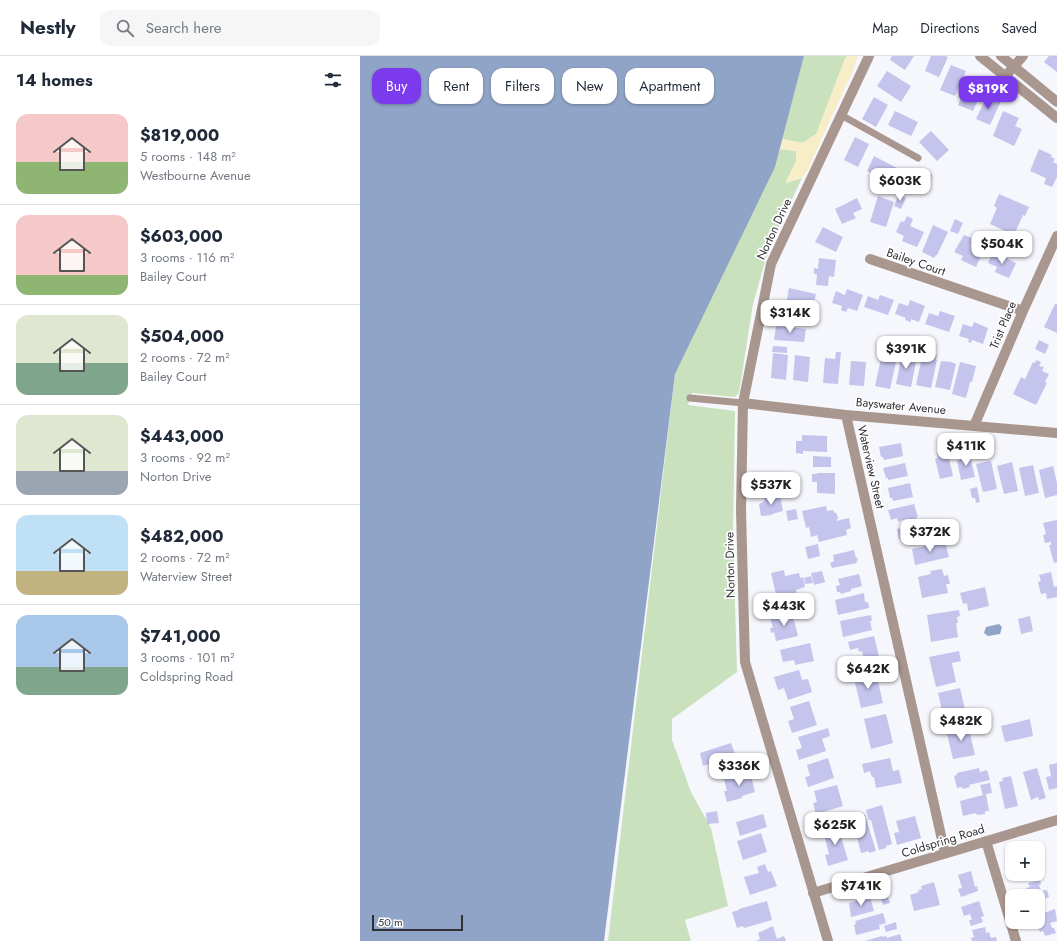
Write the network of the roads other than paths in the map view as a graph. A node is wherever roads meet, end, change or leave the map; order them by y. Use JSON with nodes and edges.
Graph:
{"nodes":[{"id":1,"x":869,"y":56,"type":"edge"},
{"id":2,"x":980,"y":56,"type":"edge"},
{"id":3,"x":1001,"y":56,"type":"edge"},
{"id":4,"x":1023,"y":56,"type":"edge"},
{"id":5,"x":1014,"y":66,"type":"junction"},
{"id":6,"x":1005,"y":76,"type":"junction"},
{"id":7,"x":1057,"y":102,"type":"edge"},
{"id":8,"x":841,"y":115,"type":"junction"},
{"id":9,"x":1057,"y":118,"type":"edge"},
{"id":10,"x":918,"y":158,"type":"dead end"},
{"id":11,"x":1057,"y":236,"type":"edge"},
{"id":12,"x":870,"y":260,"type":"dead end"},
{"id":13,"x":1023,"y":311,"type":"junction"},
{"id":14,"x":690,"y":398,"type":"dead end"},
{"id":15,"x":743,"y":403,"type":"junction"},
{"id":16,"x":846,"y":415,"type":"junction"},
{"id":17,"x":974,"y":426,"type":"junction"},
{"id":18,"x":1057,"y":432,"type":"edge"},
{"id":19,"x":1057,"y":820,"type":"edge"},
{"id":20,"x":986,"y":841,"type":"junction"},
{"id":21,"x":945,"y":853,"type":"junction"},
{"id":22,"x":813,"y":893,"type":"junction"},
{"id":23,"x":828,"y":941,"type":"edge"},
{"id":24,"x":1016,"y":941,"type":"edge"}],
"edges":[{"from":1,"to":8,"type":"street","name":"Norton Drive"},
{"from":2,"to":6,"type":"street"},
{"from":3,"to":5,"type":"street"},
{"from":4,"to":5,"type":"street"},
{"from":5,"to":6,"type":"street"},
{"from":5,"to":7,"type":"street"},
{"from":6,"to":9,"type":"street"},
{"from":8,"to":10,"type":"lane"},
{"from":8,"to":15,"type":"street","name":"Norton Drive"},
{"from":11,"to":13,"type":"street","name":"Trist Place"},
{"from":12,"to":13,"type":"street","name":"Bailey Court"},
{"from":13,"to":17,"type":"street","name":"Trist Place"},
{"from":14,"to":15,"type":"lane"},
{"from":15,"to":16,"type":"street","name":"Bayswater Avenue"},
{"from":15,"to":22,"type":"street","name":"Norton Drive"},
{"from":16,"to":17,"type":"street","name":"Bayswater Avenue"},
{"from":16,"to":21,"type":"street","name":"Waterview Street"},
{"from":17,"to":18,"type":"street","name":"Bayswater Avenue"},
{"from":19,"to":20,"type":"street","name":"Coldspring Road"},
{"from":20,"to":21,"type":"street","name":"Coldspring Road"},
{"from":20,"to":24,"type":"street"},
{"from":21,"to":22,"type":"street","name":"Coldspring Road"},
{"from":22,"to":23,"type":"street","name":"Norton Drive"}]}
